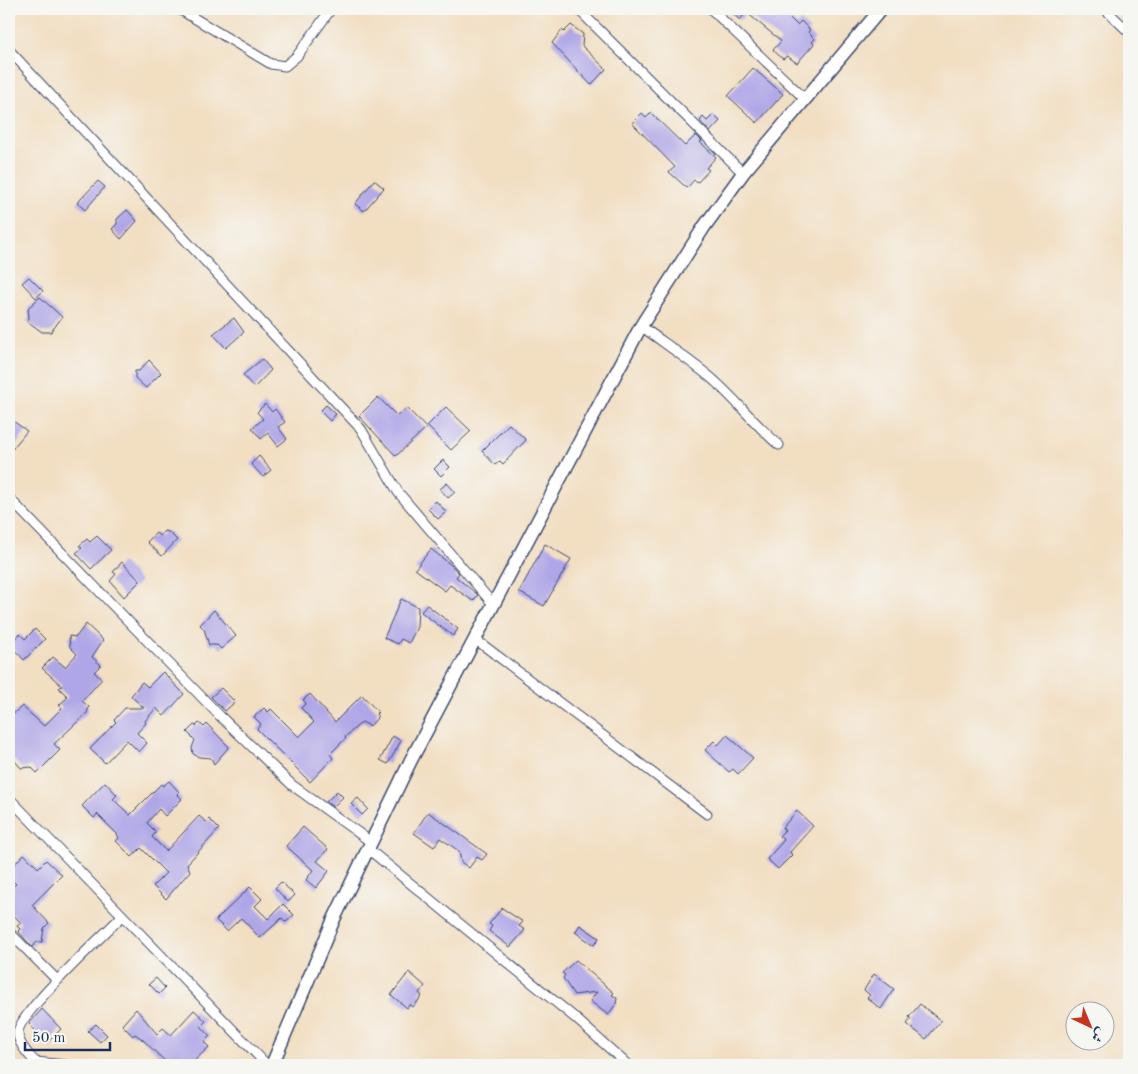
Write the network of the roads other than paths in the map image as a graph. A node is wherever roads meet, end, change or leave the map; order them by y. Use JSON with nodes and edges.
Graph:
{"nodes":[{"id":1,"x":179,"y":9,"type":"edge"},
{"id":2,"x":331,"y":9,"type":"edge"},
{"id":3,"x":578,"y":9,"type":"edge"},
{"id":4,"x":711,"y":9,"type":"edge"},
{"id":5,"x":881,"y":9,"type":"edge"},
{"id":6,"x":1105,"y":9,"type":"edge"},
{"id":7,"x":1129,"y":32,"type":"edge"},
{"id":8,"x":9,"y":50,"type":"edge"},
{"id":9,"x":805,"y":99,"type":"junction"},
{"id":10,"x":743,"y":173,"type":"junction"},
{"id":11,"x":641,"y":326,"type":"junction"},
{"id":12,"x":779,"y":445,"type":"dead end"},
{"id":13,"x":9,"y":498,"type":"edge"},
{"id":14,"x":493,"y":604,"type":"junction"},
{"id":15,"x":475,"y":639,"type":"junction"},
{"id":16,"x":11,"y":804,"type":"edge"},
{"id":17,"x":707,"y":814,"type":"dead end"},
{"id":18,"x":369,"y":845,"type":"junction"},
{"id":19,"x":122,"y":916,"type":"junction"},
{"id":20,"x":9,"y":932,"type":"edge"},
{"id":21,"x":57,"y":980,"type":"junction"},
{"id":22,"x":37,"y":1064,"type":"edge"},
{"id":23,"x":65,"y":1065,"type":"edge"},
{"id":24,"x":267,"y":1065,"type":"edge"},
{"id":25,"x":272,"y":1065,"type":"edge"},
{"id":26,"x":628,"y":1065,"type":"edge"}],
"edges":[{"from":1,"to":2,"type":"street"},
{"from":3,"to":10,"type":"street"},
{"from":4,"to":9,"type":"street"},
{"from":5,"to":9,"type":"street"},
{"from":6,"to":7,"type":"street"},
{"from":8,"to":14,"type":"street"},
{"from":9,"to":10,"type":"street"},
{"from":10,"to":11,"type":"street"},
{"from":11,"to":12,"type":"street"},
{"from":11,"to":14,"type":"street"},
{"from":13,"to":18,"type":"street"},
{"from":14,"to":15,"type":"street"},
{"from":15,"to":17,"type":"street"},
{"from":15,"to":18,"type":"street"},
{"from":16,"to":19,"type":"street"},
{"from":18,"to":25,"type":"street"},
{"from":18,"to":26,"type":"street"},
{"from":19,"to":21,"type":"street"},
{"from":19,"to":24,"type":"street"},
{"from":20,"to":21,"type":"street"},
{"from":21,"to":22,"type":"street"},
{"from":22,"to":23,"type":"street"}]}
